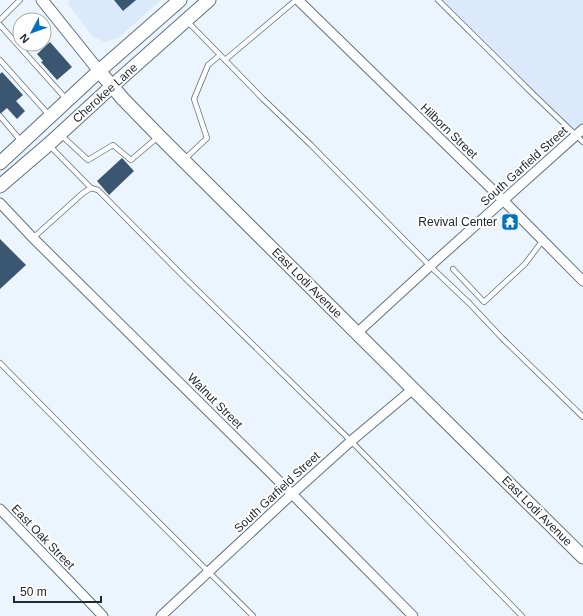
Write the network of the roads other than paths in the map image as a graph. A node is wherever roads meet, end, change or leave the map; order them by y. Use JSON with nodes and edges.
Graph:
{"nodes":[{"id":1,"x":20,"y":0,"type":"edge"},
{"id":2,"x":42,"y":0,"type":"edge"},
{"id":3,"x":180,"y":0,"type":"edge"},
{"id":4,"x":209,"y":0,"type":"edge"},
{"id":5,"x":297,"y":0,"type":"edge"},
{"id":6,"x":438,"y":0,"type":"edge"},
{"id":7,"x":0,"y":20,"type":"edge"},
{"id":8,"x":186,"y":20,"type":"junction"},
{"id":9,"x":0,"y":25,"type":"edge"},
{"id":10,"x":220,"y":55,"type":"junction"},
{"id":11,"x":0,"y":60,"type":"edge"},
{"id":12,"x":226,"y":60,"type":"junction"},
{"id":13,"x":99,"y":71,"type":"junction"},
{"id":14,"x":111,"y":87,"type":"junction"},
{"id":15,"x":67,"y":100,"type":"junction"},
{"id":16,"x":0,"y":116,"type":"edge"},
{"id":17,"x":50,"y":117,"type":"junction"},
{"id":18,"x":580,"y":132,"type":"edge"},
{"id":19,"x":60,"y":134,"type":"junction"},
{"id":20,"x":159,"y":136,"type":"junction"},
{"id":21,"x":22,"y":142,"type":"junction"},
{"id":22,"x":583,"y":142,"type":"edge"},
{"id":23,"x":49,"y":144,"type":"junction"},
{"id":24,"x":184,"y":160,"type":"junction"},
{"id":25,"x":0,"y":163,"type":"edge"},
{"id":26,"x":0,"y":186,"type":"edge"},
{"id":27,"x":91,"y":188,"type":"junction"},
{"id":28,"x":503,"y":200,"type":"junction"},
{"id":29,"x":0,"y":203,"type":"edge"},
{"id":30,"x":33,"y":238,"type":"junction"},
{"id":31,"x":543,"y":240,"type":"junction"},
{"id":32,"x":430,"y":266,"type":"junction"},
{"id":33,"x":453,"y":269,"type":"dead end"},
{"id":34,"x":583,"y":280,"type":"edge"},
{"id":35,"x":357,"y":332,"type":"junction"},
{"id":36,"x":0,"y":363,"type":"edge"},
{"id":37,"x":413,"y":389,"type":"junction"},
{"id":38,"x":583,"y":417,"type":"edge"},
{"id":39,"x":351,"y":441,"type":"junction"},
{"id":40,"x":292,"y":494,"type":"junction"},
{"id":41,"x":0,"y":508,"type":"edge"},
{"id":42,"x":583,"y":556,"type":"edge"},
{"id":43,"x":209,"y":572,"type":"junction"},
{"id":44,"x":103,"y":616,"type":"edge"},
{"id":45,"x":161,"y":616,"type":"edge"},
{"id":46,"x":253,"y":616,"type":"edge"},
{"id":47,"x":413,"y":616,"type":"edge"},
{"id":48,"x":522,"y":616,"type":"edge"}],
"edges":[{"from":1,"to":7,"type":"lane"},
{"from":2,"to":13,"type":"street","name":"East Lodi Avenue"},
{"from":3,"to":13,"type":"main road","name":"Cherokee Lane"},
{"from":4,"to":8,"type":"main road","name":"Cherokee Lane"},
{"from":5,"to":12,"type":"lane"},
{"from":5,"to":28,"type":"street","name":"Hilborn Street"},
{"from":6,"to":18,"type":"lane"},
{"from":8,"to":10,"type":"lane"},
{"from":8,"to":14,"type":"main road","name":"Cherokee Lane"},
{"from":9,"to":15,"type":"lane"},
{"from":10,"to":12,"type":"lane"},
{"from":10,"to":24,"type":"lane"},
{"from":11,"to":17,"type":"lane"},
{"from":12,"to":32,"type":"lane"},
{"from":13,"to":14,"type":"main road","name":"East Lodi Avenue"},
{"from":13,"to":15,"type":"main road","name":"Cherokee Lane"},
{"from":14,"to":19,"type":"main road","name":"Cherokee Lane"},
{"from":14,"to":20,"type":"main road","name":"East Lodi Avenue"},
{"from":15,"to":17,"type":"main road","name":"Cherokee Lane"},
{"from":16,"to":21,"type":"lane"},
{"from":17,"to":21,"type":"main road","name":"Cherokee Lane"},
{"from":18,"to":22,"type":"lane"},
{"from":18,"to":28,"type":"street","name":"South Garfield Street"},
{"from":19,"to":20,"type":"lane"},
{"from":19,"to":23,"type":"main road","name":"Cherokee Lane"},
{"from":20,"to":24,"type":"main road","name":"East Lodi Avenue"},
{"from":21,"to":25,"type":"main road","name":"Cherokee Lane"},
{"from":23,"to":26,"type":"main road","name":"Cherokee Lane"},
{"from":23,"to":27,"type":"lane"},
{"from":24,"to":35,"type":"main road","name":"East Lodi Avenue"},
{"from":27,"to":30,"type":"lane"},
{"from":27,"to":39,"type":"lane"},
{"from":28,"to":31,"type":"street","name":"Hilborn Street"},
{"from":28,"to":32,"type":"street","name":"South Garfield Street"},
{"from":29,"to":30,"type":"street","name":"Walnut Street"},
{"from":30,"to":40,"type":"street","name":"Walnut Street"},
{"from":31,"to":33,"type":"lane"},
{"from":31,"to":34,"type":"street","name":"Hilborn Street"},
{"from":32,"to":35,"type":"street","name":"South Garfield Street"},
{"from":32,"to":38,"type":"lane"},
{"from":35,"to":37,"type":"main road","name":"East Lodi Avenue"},
{"from":36,"to":43,"type":"lane"},
{"from":37,"to":39,"type":"street","name":"South Garfield Street"},
{"from":37,"to":42,"type":"main road","name":"East Lodi Avenue"},
{"from":39,"to":40,"type":"street","name":"South Garfield Street"},
{"from":39,"to":48,"type":"lane"},
{"from":40,"to":43,"type":"street","name":"South Garfield Street"},
{"from":40,"to":47,"type":"street","name":"Walnut Street"},
{"from":41,"to":44,"type":"street","name":"East Oak Street"},
{"from":43,"to":45,"type":"street","name":"South Garfield Street"},
{"from":43,"to":46,"type":"lane"}]}
